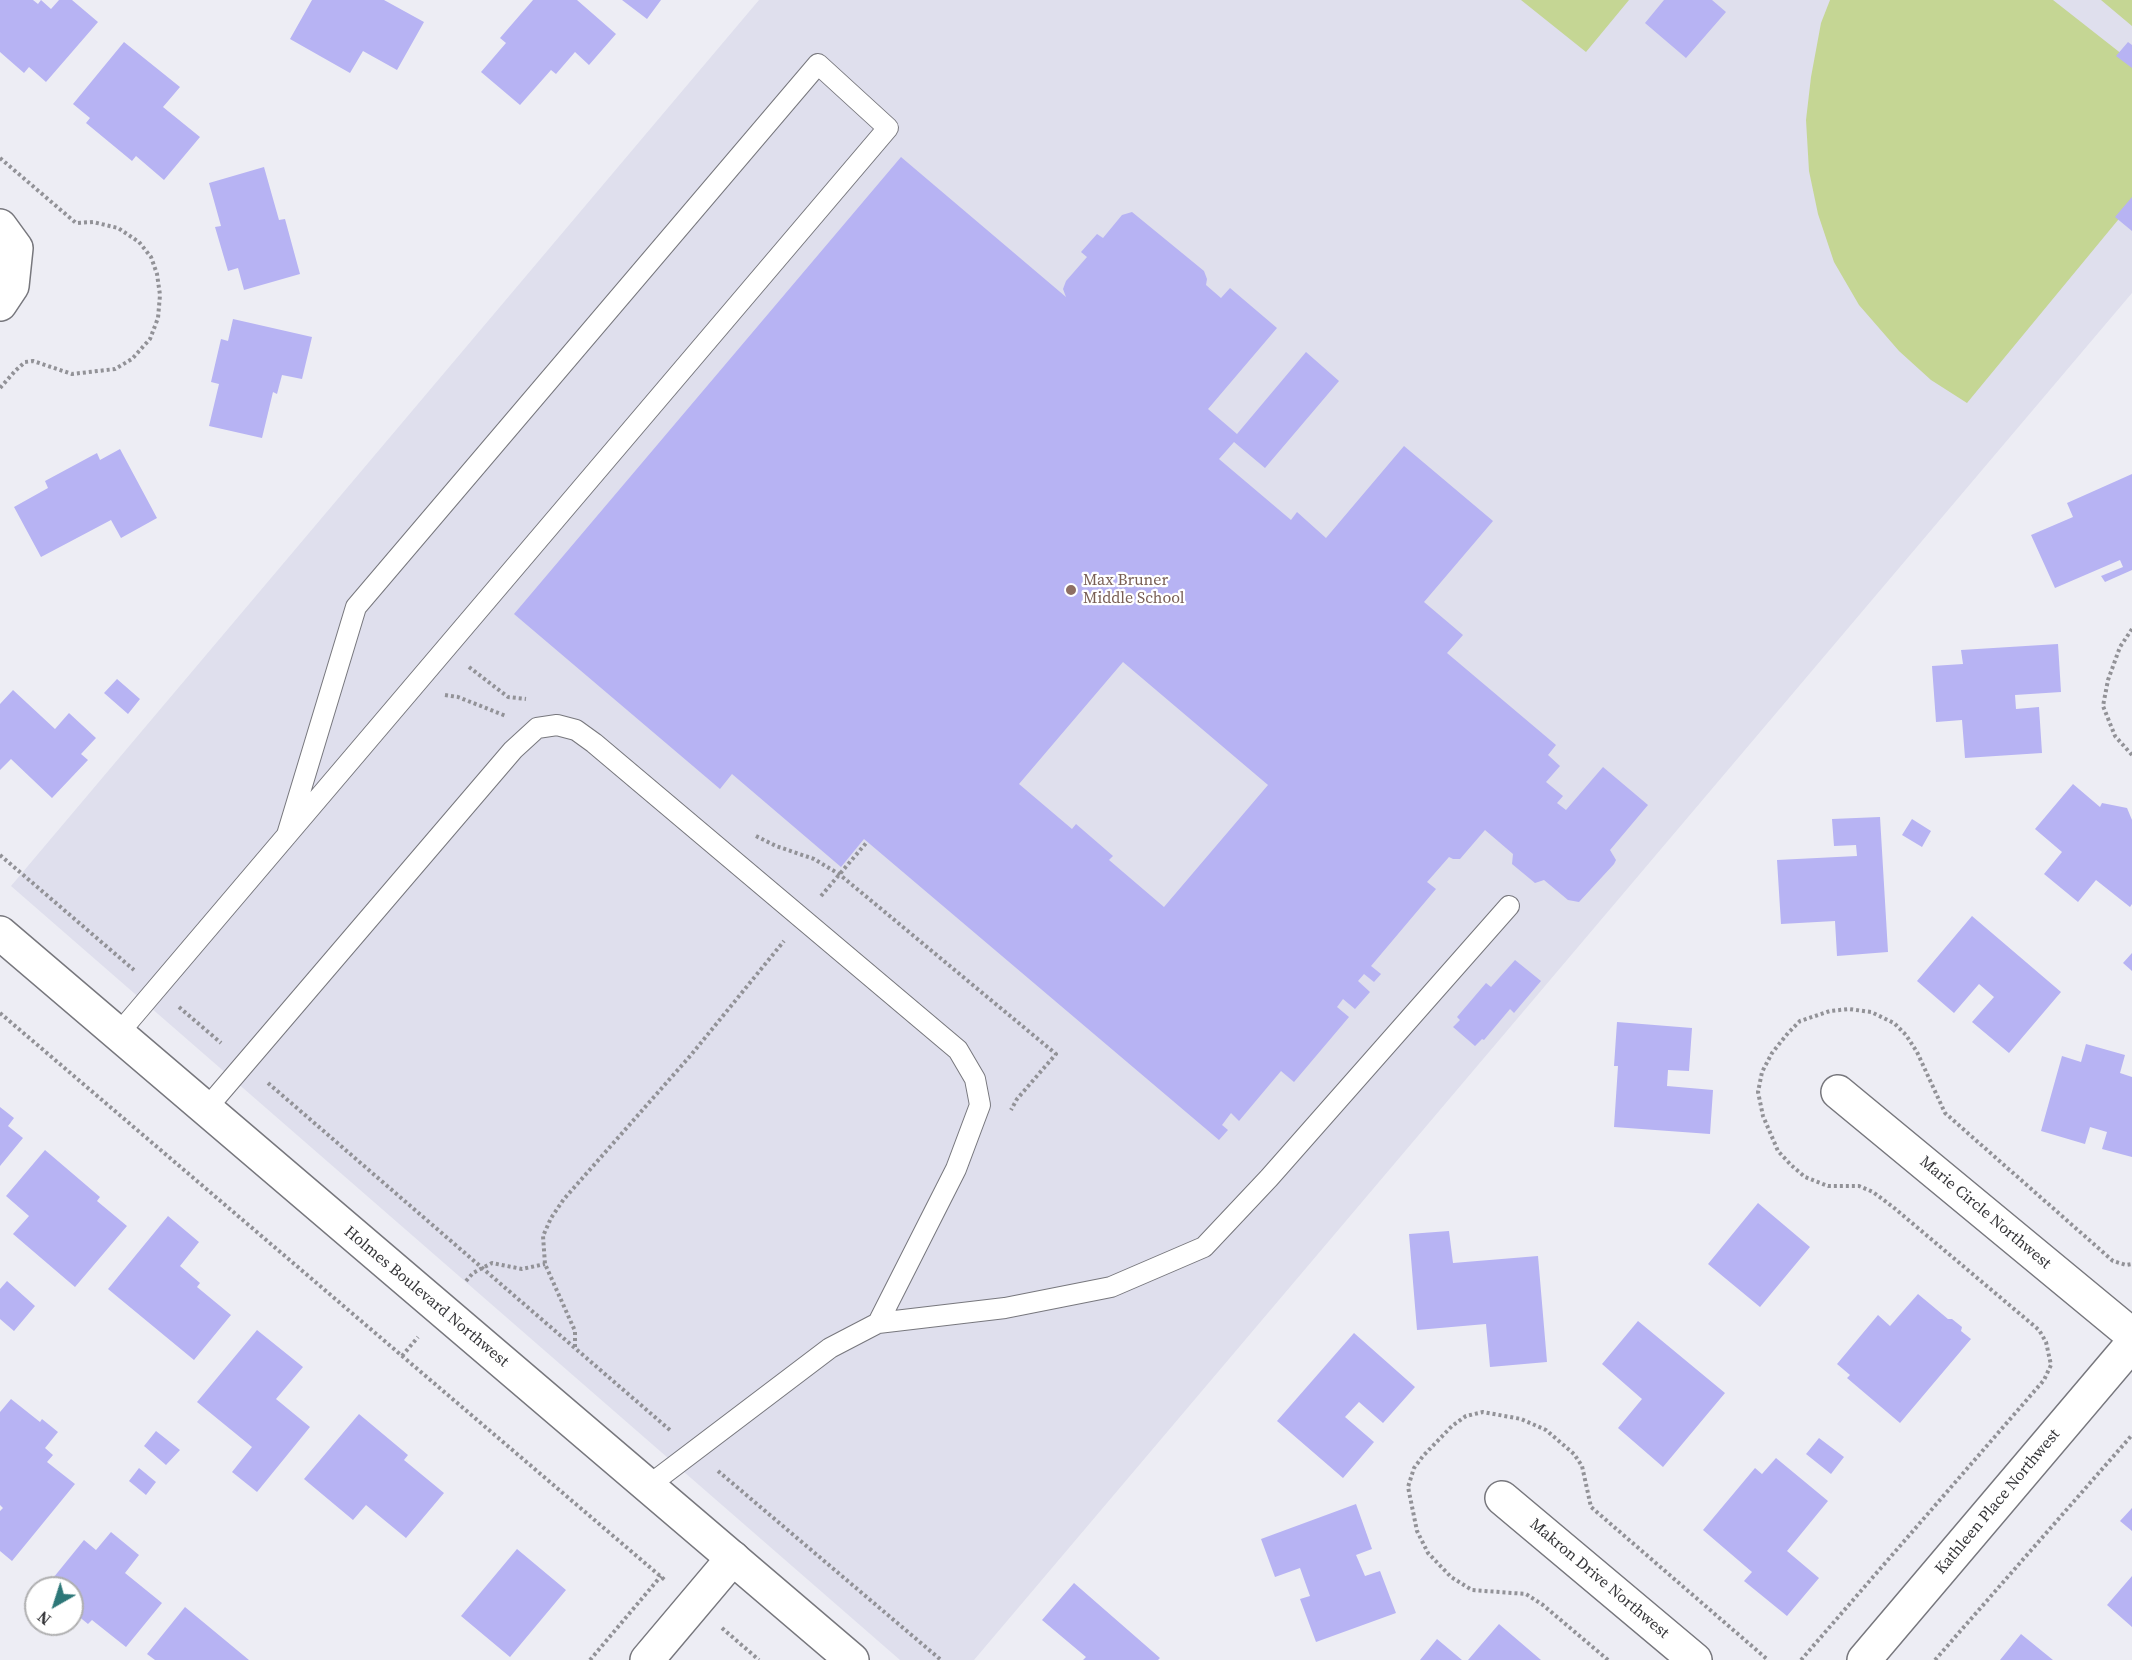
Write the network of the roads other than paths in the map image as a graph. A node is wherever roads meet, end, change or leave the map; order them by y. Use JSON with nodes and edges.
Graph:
{"nodes":[{"id":1,"x":0,"y":226,"type":"edge"},
{"id":2,"x":0,"y":304,"type":"edge"},
{"id":3,"x":287,"y":835,"type":"junction"},
{"id":4,"x":1509,"y":906,"type":"dead end"},
{"id":5,"x":0,"y":933,"type":"edge"},
{"id":6,"x":118,"y":1034,"type":"junction"},
{"id":7,"x":1838,"y":1092,"type":"dead end"},
{"id":8,"x":206,"y":1109,"type":"junction"},
{"id":9,"x":878,"y":1323,"type":"junction"},
{"id":10,"x":2132,"y":1335,"type":"edge"},
{"id":11,"x":2132,"y":1344,"type":"edge"},
{"id":12,"x":648,"y":1486,"type":"junction"},
{"id":13,"x":1502,"y":1498,"type":"dead end"},
{"id":14,"x":733,"y":1558,"type":"junction"},
{"id":15,"x":647,"y":1660,"type":"edge"},
{"id":16,"x":852,"y":1660,"type":"edge"},
{"id":17,"x":1695,"y":1660,"type":"edge"},
{"id":18,"x":1864,"y":1660,"type":"edge"}],
"edges":[{"from":1,"to":2,"type":"street"},
{"from":3,"to":3,"type":"lane"},
{"from":3,"to":6,"type":"lane"},
{"from":4,"to":9,"type":"lane"},
{"from":5,"to":6,"type":"street","name":"Holmes Boulevard Northwest"},
{"from":6,"to":8,"type":"street","name":"Holmes Boulevard Northwest"},
{"from":7,"to":10,"type":"street","name":"Marie Circle Northwest"},
{"from":8,"to":9,"type":"lane"},
{"from":8,"to":12,"type":"street","name":"Holmes Boulevard Northwest"},
{"from":9,"to":12,"type":"lane"},
{"from":11,"to":18,"type":"street","name":"Kathleen Place Northwest"},
{"from":12,"to":14,"type":"street","name":"Holmes Boulevard Northwest"},
{"from":13,"to":17,"type":"street","name":"Makron Drive Northwest"},
{"from":14,"to":15,"type":"street"},
{"from":14,"to":16,"type":"street","name":"Holmes Boulevard Northwest"}]}
